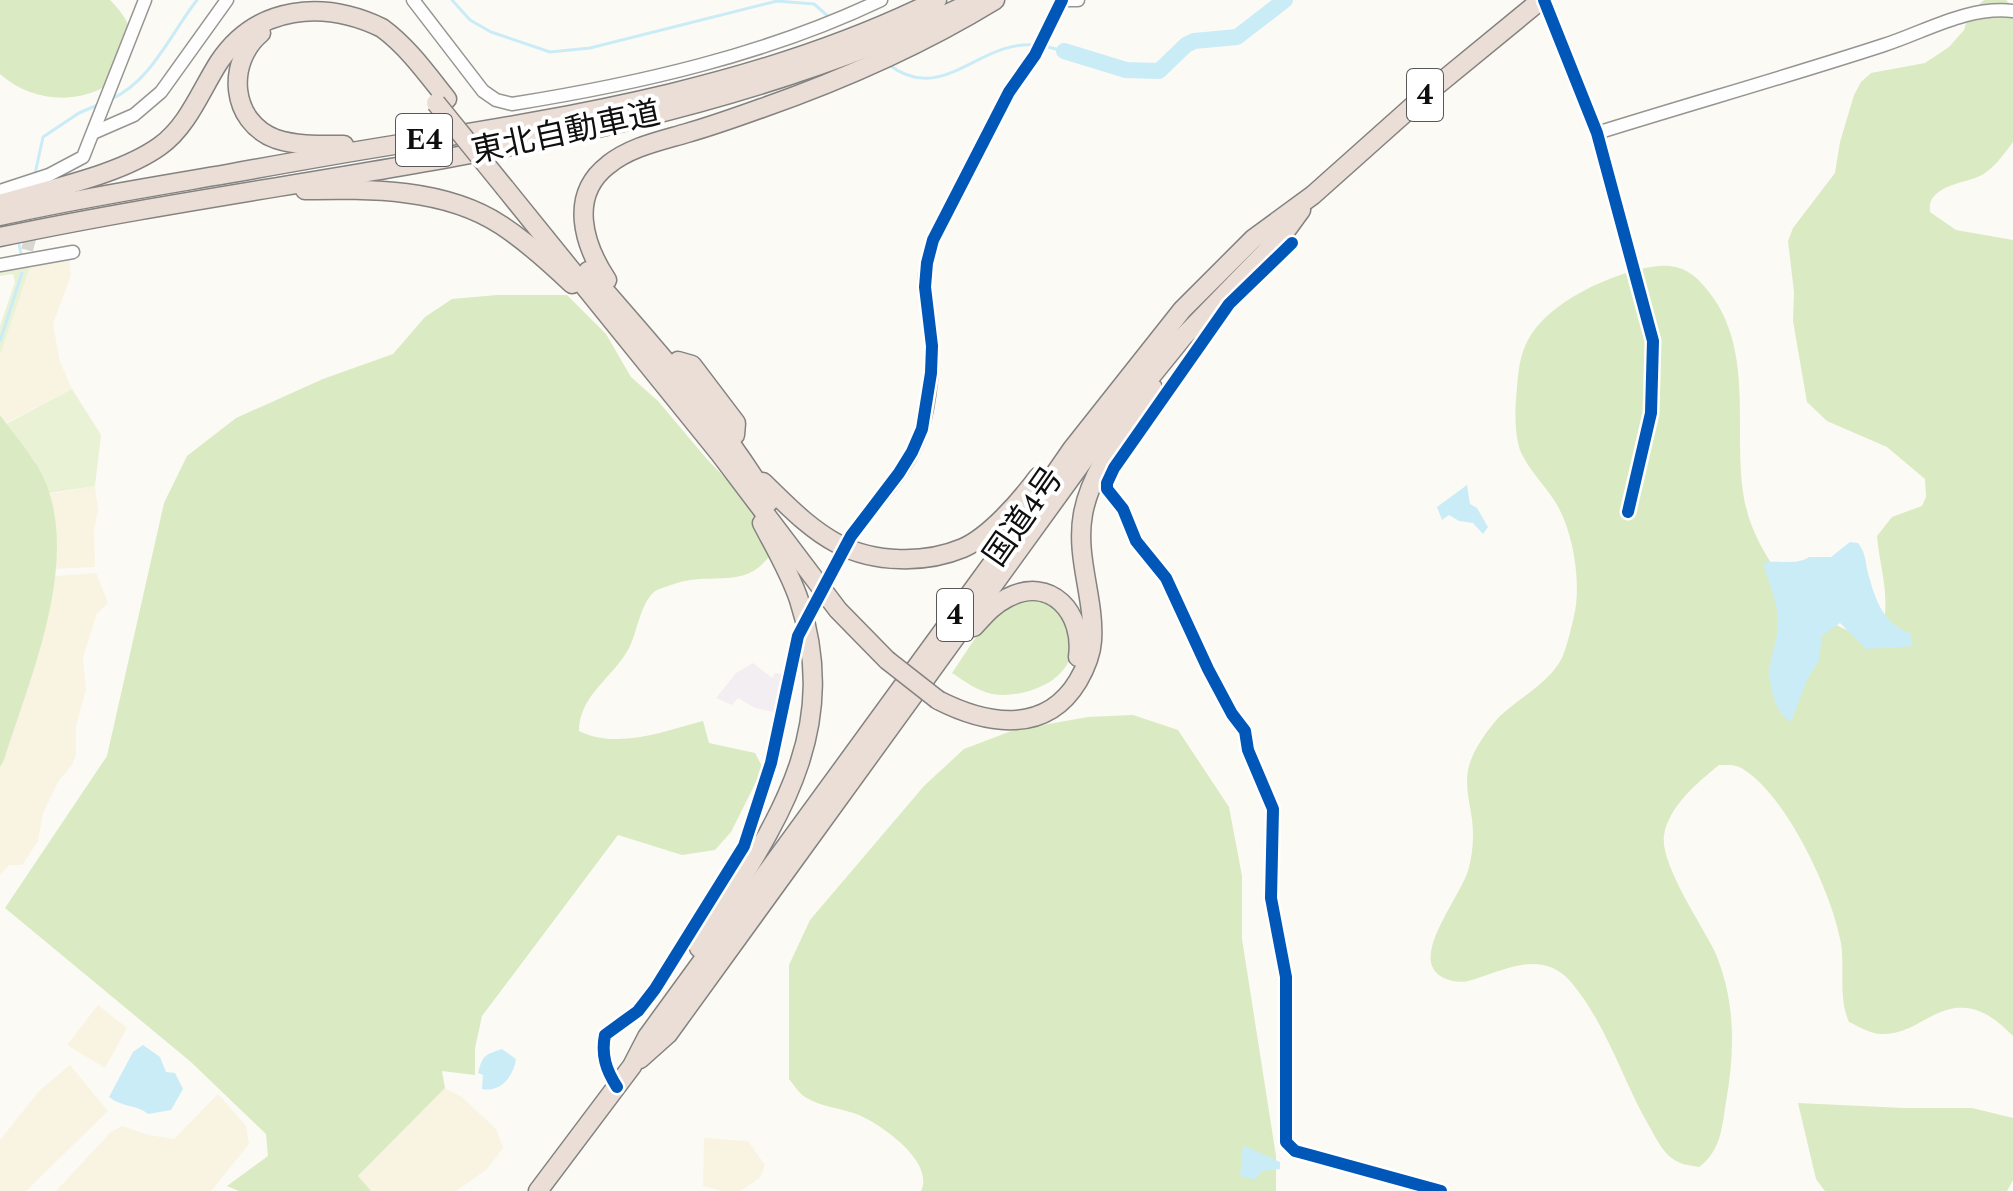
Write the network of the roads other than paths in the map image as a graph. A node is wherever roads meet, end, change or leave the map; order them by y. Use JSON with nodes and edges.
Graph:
{"nodes":[{"id":1,"x":145,"y":0,"type":"edge"},
{"id":2,"x":227,"y":0,"type":"edge"},
{"id":3,"x":413,"y":0,"type":"edge"},
{"id":4,"x":881,"y":0,"type":"edge"},
{"id":5,"x":937,"y":0,"type":"edge"},
{"id":6,"x":976,"y":0,"type":"edge"},
{"id":7,"x":995,"y":0,"type":"edge"},
{"id":8,"x":1061,"y":0,"type":"edge"},
{"id":9,"x":1078,"y":0,"type":"edge"},
{"id":10,"x":1542,"y":0,"type":"edge"},
{"id":11,"x":2013,"y":11,"type":"edge"},
{"id":12,"x":910,"y":38,"type":"junction"},
{"id":13,"x":863,"y":58,"type":"junction"},
{"id":14,"x":442,"y":101,"type":"junction"},
{"id":15,"x":95,"y":132,"type":"junction"},
{"id":16,"x":1597,"y":133,"type":"junction"},
{"id":17,"x":391,"y":146,"type":"junction"},
{"id":18,"x":0,"y":191,"type":"edge"},
{"id":19,"x":185,"y":202,"type":"junction"},
{"id":20,"x":0,"y":204,"type":"edge"},
{"id":21,"x":0,"y":216,"type":"edge"},
{"id":22,"x":0,"y":237,"type":"edge"},
{"id":23,"x":1292,"y":243,"type":"dead end"},
{"id":24,"x":73,"y":252,"type":"dead end"},
{"id":25,"x":0,"y":265,"type":"edge"},
{"id":26,"x":1231,"y":283,"type":"junction"},
{"id":27,"x":1182,"y":310,"type":"junction"},
{"id":28,"x":623,"y":324,"type":"junction"},
{"id":29,"x":1183,"y":337,"type":"junction"},
{"id":30,"x":659,"y":353,"type":"junction"},
{"id":31,"x":740,"y":461,"type":"junction"},
{"id":32,"x":1628,"y":512,"type":"dead end"},
{"id":33,"x":851,"y":536,"type":"tunnel mouth"},
{"id":34,"x":798,"y":636,"type":"tunnel mouth"},
{"id":35,"x":936,"y":663,"type":"junction"},
{"id":36,"x":941,"y":694,"type":"junction"},
{"id":37,"x":671,"y":1004,"type":"junction"},
{"id":38,"x":632,"y":1066,"type":"junction"},
{"id":39,"x":617,"y":1087,"type":"junction"},
{"id":40,"x":538,"y":1191,"type":"edge"},
{"id":41,"x":1441,"y":1191,"type":"edge"}],
"edges":[{"from":1,"to":15,"type":"street"},
{"from":2,"to":15,"type":"street"},
{"from":3,"to":4,"type":"street"},
{"from":5,"to":17,"type":"highway","name":"東北自動車道","number":"E4"},
{"from":6,"to":12,"type":"highway"},
{"from":7,"to":12,"type":"highway"},
{"from":8,"to":9,"type":"street"},
{"from":8,"to":33,"type":"street"},
{"from":10,"to":16,"type":"street"},
{"from":10,"to":26,"type":"highway","name":"国道4号","number":"4"},
{"from":11,"to":16,"type":"street"},
{"from":12,"to":13,"type":"highway"},
{"from":13,"to":19,"type":"highway","name":"東北自動車道","number":"E4"},
{"from":13,"to":28,"type":"highway"},
{"from":14,"to":17,"type":"highway"},
{"from":14,"to":20,"type":"highway"},
{"from":14,"to":28,"type":"highway"},
{"from":15,"to":18,"type":"street"},
{"from":16,"to":32,"type":"street"},
{"from":17,"to":21,"type":"highway","name":"東北自動車道","number":"E4"},
{"from":19,"to":22,"type":"highway","name":"東北自動車道","number":"E4"},
{"from":19,"to":28,"type":"highway"},
{"from":23,"to":26,"type":"street"},
{"from":24,"to":25,"type":"street"},
{"from":26,"to":27,"type":"highway","name":"国道4号","number":"4"},
{"from":26,"to":29,"type":"highway","name":"国道4号","number":"4"},
{"from":26,"to":41,"type":"street"},
{"from":27,"to":31,"type":"highway"},
{"from":27,"to":37,"type":"highway","name":"国道4号","number":"4"},
{"from":28,"to":30,"type":"highway"},
{"from":28,"to":31,"type":"highway"},
{"from":29,"to":35,"type":"highway","name":"国道4号","number":"4"},
{"from":29,"to":36,"type":"highway"},
{"from":30,"to":31,"type":"highway"},
{"from":30,"to":31,"type":"highway"},
{"from":31,"to":36,"type":"highway","bridge":true},
{"from":31,"to":37,"type":"highway"},
{"from":34,"to":39,"type":"street"},
{"from":35,"to":36,"type":"highway"},
{"from":35,"to":38,"type":"highway","name":"国道4号","number":"4"},
{"from":37,"to":38,"type":"highway","name":"国道4号","number":"4"},
{"from":38,"to":39,"type":"highway","name":"国道4号","number":"4"},
{"from":39,"to":40,"type":"highway","name":"国道4号","number":"4"}]}
